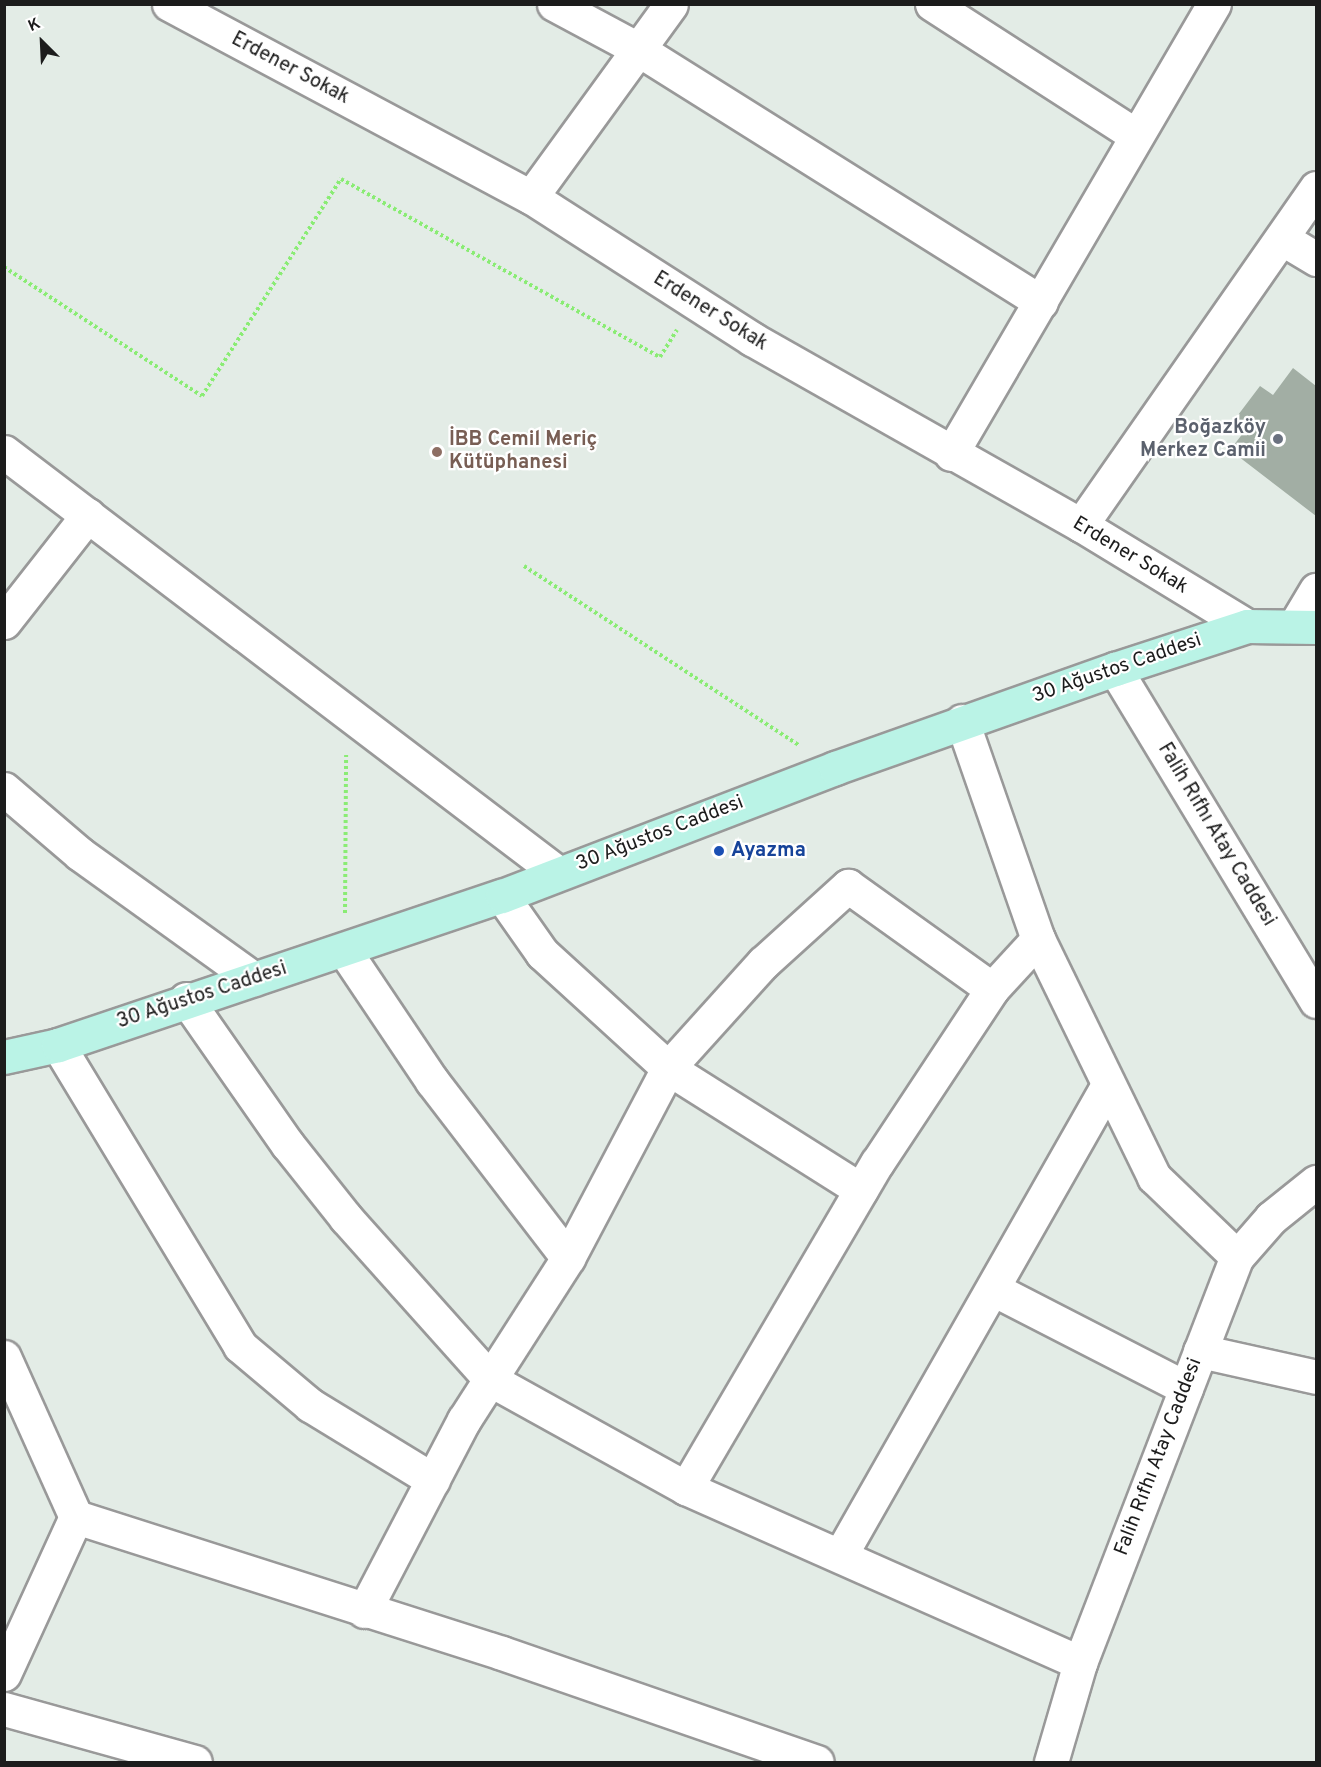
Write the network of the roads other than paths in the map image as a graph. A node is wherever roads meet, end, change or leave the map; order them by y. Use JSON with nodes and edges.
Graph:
{"nodes":[{"id":1,"x":169,"y":4,"type":"edge"},
{"id":2,"x":554,"y":4,"type":"edge"},
{"id":3,"x":671,"y":4,"type":"edge"},
{"id":4,"x":932,"y":4,"type":"edge"},
{"id":5,"x":1214,"y":4,"type":"edge"},
{"id":6,"x":636,"y":48,"type":"junction"},
{"id":7,"x":1135,"y":135,"type":"junction"},
{"id":8,"x":1317,"y":188,"type":"edge"},
{"id":9,"x":531,"y":197,"type":"junction"},
{"id":10,"x":1283,"y":239,"type":"junction"},
{"id":11,"x":1317,"y":260,"type":"edge"},
{"id":12,"x":1041,"y":302,"type":"junction"},
{"id":13,"x":4,"y":452,"type":"edge"},
{"id":14,"x":951,"y":454,"type":"junction"},
{"id":15,"x":88,"y":515,"type":"junction"},
{"id":16,"x":1081,"y":525,"type":"junction"},
{"id":17,"x":1317,"y":591,"type":"edge"},
{"id":18,"x":4,"y":622,"type":"edge"},
{"id":19,"x":1247,"y":626,"type":"junction"},
{"id":20,"x":1306,"y":626,"type":"edge"},
{"id":21,"x":1115,"y":669,"type":"junction"},
{"id":22,"x":962,"y":721,"type":"junction"},
{"id":23,"x":4,"y":789,"type":"edge"},
{"id":24,"x":558,"y":873,"type":"junction"},
{"id":25,"x":502,"y":896,"type":"junction"},
{"id":26,"x":1038,"y":939,"type":"junction"},
{"id":27,"x":344,"y":950,"type":"junction"},
{"id":28,"x":254,"y":979,"type":"junction"},
{"id":29,"x":992,"y":989,"type":"junction"},
{"id":30,"x":186,"y":999,"type":"junction"},
{"id":31,"x":1317,"y":1001,"type":"edge"},
{"id":32,"x":58,"y":1045,"type":"junction"},
{"id":33,"x":4,"y":1057,"type":"edge"},
{"id":34,"x":668,"y":1068,"type":"junction"},
{"id":35,"x":1108,"y":1084,"type":"junction"},
{"id":36,"x":1317,"y":1182,"type":"edge"},
{"id":37,"x":861,"y":1190,"type":"junction"},
{"id":38,"x":1237,"y":1257,"type":"junction"},
{"id":39,"x":568,"y":1258,"type":"junction"},
{"id":40,"x":993,"y":1289,"type":"junction"},
{"id":41,"x":1200,"y":1351,"type":"junction"},
{"id":42,"x":4,"y":1357,"type":"edge"},
{"id":43,"x":1317,"y":1377,"type":"edge"},
{"id":44,"x":491,"y":1380,"type":"junction"},
{"id":45,"x":1186,"y":1388,"type":"junction"},
{"id":46,"x":433,"y":1480,"type":"junction"},
{"id":47,"x":686,"y":1488,"type":"junction"},
{"id":48,"x":76,"y":1517,"type":"junction"},
{"id":49,"x":841,"y":1554,"type":"junction"},
{"id":50,"x":364,"y":1611,"type":"junction"},
{"id":51,"x":1080,"y":1663,"type":"junction"},
{"id":52,"x":4,"y":1674,"type":"edge"},
{"id":53,"x":4,"y":1709,"type":"edge"},
{"id":54,"x":195,"y":1762,"type":"edge"},
{"id":55,"x":817,"y":1762,"type":"edge"},
{"id":56,"x":1051,"y":1762,"type":"edge"}],
"edges":[{"from":1,"to":9,"type":"street","name":"Erdener Sokak"},
{"from":2,"to":6,"type":"street"},
{"from":3,"to":6,"type":"street"},
{"from":4,"to":7,"type":"street"},
{"from":5,"to":7,"type":"street"},
{"from":6,"to":9,"type":"street"},
{"from":6,"to":12,"type":"street"},
{"from":7,"to":12,"type":"street"},
{"from":8,"to":10,"type":"street"},
{"from":9,"to":14,"type":"street","name":"Erdener Sokak"},
{"from":10,"to":11,"type":"street"},
{"from":10,"to":16,"type":"street"},
{"from":12,"to":14,"type":"street"},
{"from":13,"to":15,"type":"street"},
{"from":14,"to":16,"type":"street","name":"Erdener Sokak"},
{"from":15,"to":18,"type":"street"},
{"from":15,"to":24,"type":"street"},
{"from":16,"to":19,"type":"street","name":"Erdener Sokak"},
{"from":17,"to":20,"type":"street"},
{"from":19,"to":20,"type":"main road","name":"30 Ağustos Caddesi"},
{"from":19,"to":21,"type":"main road","name":"30 Ağustos Caddesi"},
{"from":21,"to":22,"type":"main road","name":"30 Ağustos Caddesi"},
{"from":21,"to":31,"type":"street","name":"Falih Rıfhı Atay Caddesi"},
{"from":22,"to":24,"type":"main road","name":"30 Ağustos Caddesi"},
{"from":22,"to":26,"type":"street"},
{"from":23,"to":28,"type":"street"},
{"from":24,"to":25,"type":"main road","name":"30 Ağustos Caddesi"},
{"from":25,"to":27,"type":"main road","name":"30 Ağustos Caddesi"},
{"from":25,"to":34,"type":"street"},
{"from":26,"to":29,"type":"street"},
{"from":26,"to":35,"type":"street"},
{"from":27,"to":28,"type":"main road","name":"30 Ağustos Caddesi"},
{"from":27,"to":39,"type":"street"},
{"from":28,"to":30,"type":"main road","name":"30 Ağustos Caddesi"},
{"from":29,"to":34,"type":"street"},
{"from":29,"to":37,"type":"street"},
{"from":30,"to":32,"type":"main road","name":"30 Ağustos Caddesi"},
{"from":30,"to":44,"type":"street"},
{"from":32,"to":33,"type":"main road","name":"30 Ağustos Caddesi"},
{"from":32,"to":46,"type":"street"},
{"from":34,"to":37,"type":"street"},
{"from":34,"to":39,"type":"street"},
{"from":35,"to":38,"type":"street"},
{"from":35,"to":40,"type":"street"},
{"from":36,"to":38,"type":"street","name":"Falih Rıfhı Atay Caddesi"},
{"from":37,"to":47,"type":"street"},
{"from":38,"to":41,"type":"street","name":"Falih Rıfhı Atay Caddesi"},
{"from":39,"to":44,"type":"street"},
{"from":40,"to":45,"type":"street"},
{"from":40,"to":49,"type":"street"},
{"from":41,"to":43,"type":"street"},
{"from":41,"to":45,"type":"street","name":"Falih Rıfhı Atay Caddesi"},
{"from":42,"to":48,"type":"street"},
{"from":44,"to":46,"type":"street"},
{"from":44,"to":47,"type":"street"},
{"from":45,"to":51,"type":"street","name":"Falih Rıfhı Atay Caddesi"},
{"from":46,"to":50,"type":"street"},
{"from":47,"to":49,"type":"street"},
{"from":48,"to":50,"type":"street"},
{"from":48,"to":52,"type":"street"},
{"from":49,"to":51,"type":"street"},
{"from":50,"to":55,"type":"street"},
{"from":51,"to":56,"type":"street","name":"Falih Rıfhı Atay Caddesi"},
{"from":53,"to":54,"type":"street"}]}
